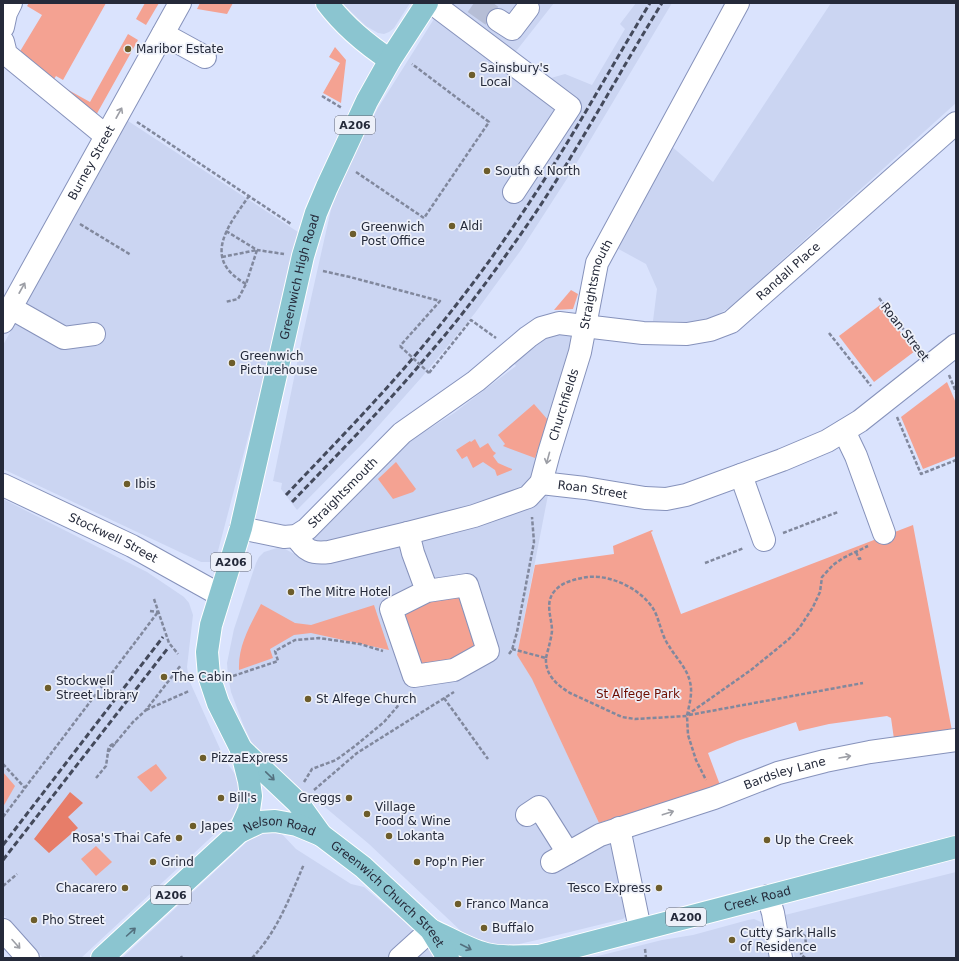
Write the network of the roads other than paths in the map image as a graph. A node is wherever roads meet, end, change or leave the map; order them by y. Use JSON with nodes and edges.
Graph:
{"nodes":[{"id":1,"x":11,"y":3,"type":"edge"},
{"id":2,"x":180,"y":3,"type":"edge"},
{"id":3,"x":327,"y":3,"type":"edge"},
{"id":4,"x":426,"y":3,"type":"edge"},
{"id":5,"x":432,"y":3,"type":"edge"},
{"id":6,"x":738,"y":3,"type":"edge"},
{"id":7,"x":528,"y":8,"type":"dead end"},
{"id":8,"x":498,"y":20,"type":"tunnel mouth"},
{"id":9,"x":3,"y":27,"type":"edge"},
{"id":10,"x":163,"y":34,"type":"junction"},
{"id":11,"x":3,"y":42,"type":"edge"},
{"id":12,"x":205,"y":57,"type":"dead end"},
{"id":13,"x":390,"y":60,"type":"junction"},
{"id":14,"x":956,"y":123,"type":"edge"},
{"id":15,"x":106,"y":136,"type":"junction"},
{"id":16,"x":514,"y":192,"type":"dead end"},
{"id":17,"x":7,"y":315,"type":"edge"},
{"id":18,"x":586,"y":327,"type":"junction"},
{"id":19,"x":89,"y":335,"type":"dead end"},
{"id":20,"x":956,"y":345,"type":"edge"},
{"id":21,"x":844,"y":431,"type":"junction"},
{"id":22,"x":741,"y":475,"type":"junction"},
{"id":23,"x":541,"y":483,"type":"junction"},
{"id":24,"x":3,"y":484,"type":"edge"},
{"id":25,"x":241,"y":528,"type":"junction"},
{"id":26,"x":408,"y":533,"type":"junction"},
{"id":27,"x":296,"y":536,"type":"junction"},
{"id":28,"x":877,"y":539,"type":"road end"},
{"id":29,"x":764,"y":540,"type":"dead end"},
{"id":30,"x":427,"y":591,"type":"junction"},
{"id":31,"x":220,"y":595,"type":"junction"},
{"id":32,"x":956,"y":740,"type":"edge"},
{"id":33,"x":241,"y":749,"type":"junction"},
{"id":34,"x":528,"y":815,"type":"dead end"},
{"id":35,"x":626,"y":822,"type":"junction"},
{"id":36,"x":239,"y":832,"type":"junction"},
{"id":37,"x":321,"y":835,"type":"junction"},
{"id":38,"x":956,"y":847,"type":"edge"},
{"id":39,"x":768,"y":896,"type":"junction"},
{"id":40,"x":3,"y":930,"type":"edge"},
{"id":41,"x":431,"y":930,"type":"junction"},
{"id":42,"x":642,"y":938,"type":"junction"},
{"id":43,"x":534,"y":957,"type":"edge"},
{"id":44,"x":28,"y":958,"type":"edge"},
{"id":45,"x":102,"y":958,"type":"edge"},
{"id":46,"x":400,"y":958,"type":"edge"},
{"id":47,"x":448,"y":958,"type":"edge"},
{"id":48,"x":781,"y":958,"type":"edge"}],
"edges":[{"from":1,"to":9,"type":"street"},
{"from":2,"to":10,"type":"street","name":"Burney Street"},
{"from":3,"to":13,"type":"main road"},
{"from":4,"to":13,"type":"main road","name":"Greenwich High Road","number":"A206"},
{"from":5,"to":16,"type":"street"},
{"from":6,"to":18,"type":"street","name":"Straightsmouth"},
{"from":7,"to":8,"type":"street"},
{"from":10,"to":12,"type":"street"},
{"from":15,"to":10,"type":"street","name":"Burney Street","one_way":true},
{"from":11,"to":15,"type":"street"},
{"from":13,"to":25,"type":"main road","name":"Greenwich High Road","number":"A206"},
{"from":14,"to":18,"type":"street","name":"Randall Place"},
{"from":17,"to":15,"type":"street","name":"Burney Street","one_way":true},
{"from":17,"to":19,"type":"street"},
{"from":18,"to":23,"type":"street","name":"Churchfields","one_way":true},
{"from":18,"to":27,"type":"street","name":"Straightsmouth"},
{"from":20,"to":21,"type":"street","name":"Roan Street"},
{"from":21,"to":22,"type":"street","name":"Roan Street"},
{"from":21,"to":28,"type":"street"},
{"from":22,"to":23,"type":"street","name":"Roan Street"},
{"from":22,"to":29,"type":"street"},
{"from":23,"to":26,"type":"street","name":"Roan Street"},
{"from":24,"to":31,"type":"street","name":"Stockwell Street"},
{"from":25,"to":27,"type":"street"},
{"from":25,"to":31,"type":"main road","name":"Greenwich High Road","number":"A206"},
{"from":26,"to":27,"type":"street","name":"Roan Street"},
{"from":26,"to":30,"type":"street"},
{"from":30,"to":30,"type":"street"},
{"from":31,"to":33,"type":"main road","number":"A206"},
{"from":35,"to":32,"type":"street","name":"Bardsley Lane","one_way":true},
{"from":33,"to":36,"type":"main road","name":"Nelson Road","number":"A206"},
{"from":33,"to":37,"type":"main road","number":"A206","one_way":true},
{"from":34,"to":35,"type":"street","name":"Bardsley Lane"},
{"from":35,"to":42,"type":"street"},
{"from":36,"to":37,"type":"main road","name":"Nelson Road","number":"A206"},
{"from":45,"to":36,"type":"main road","name":"Nelson Road","number":"A206","one_way":true},
{"from":37,"to":41,"type":"main road","name":"Greenwich Church Street","number":"A206"},
{"from":38,"to":39,"type":"main road","name":"Creek Road","number":"A200"},
{"from":39,"to":42,"type":"main road","name":"Creek Road","number":"A200"},
{"from":39,"to":48,"type":"street"},
{"from":40,"to":44,"type":"street","one_way":true},
{"from":41,"to":43,"type":"main road","name":"Creek Road","number":"A200","one_way":true},
{"from":41,"to":46,"type":"street"},
{"from":41,"to":47,"type":"main road","name":"Greenwich Church Street","number":"A206"},
{"from":42,"to":43,"type":"main road","name":"Creek Road","number":"A200"}]}
